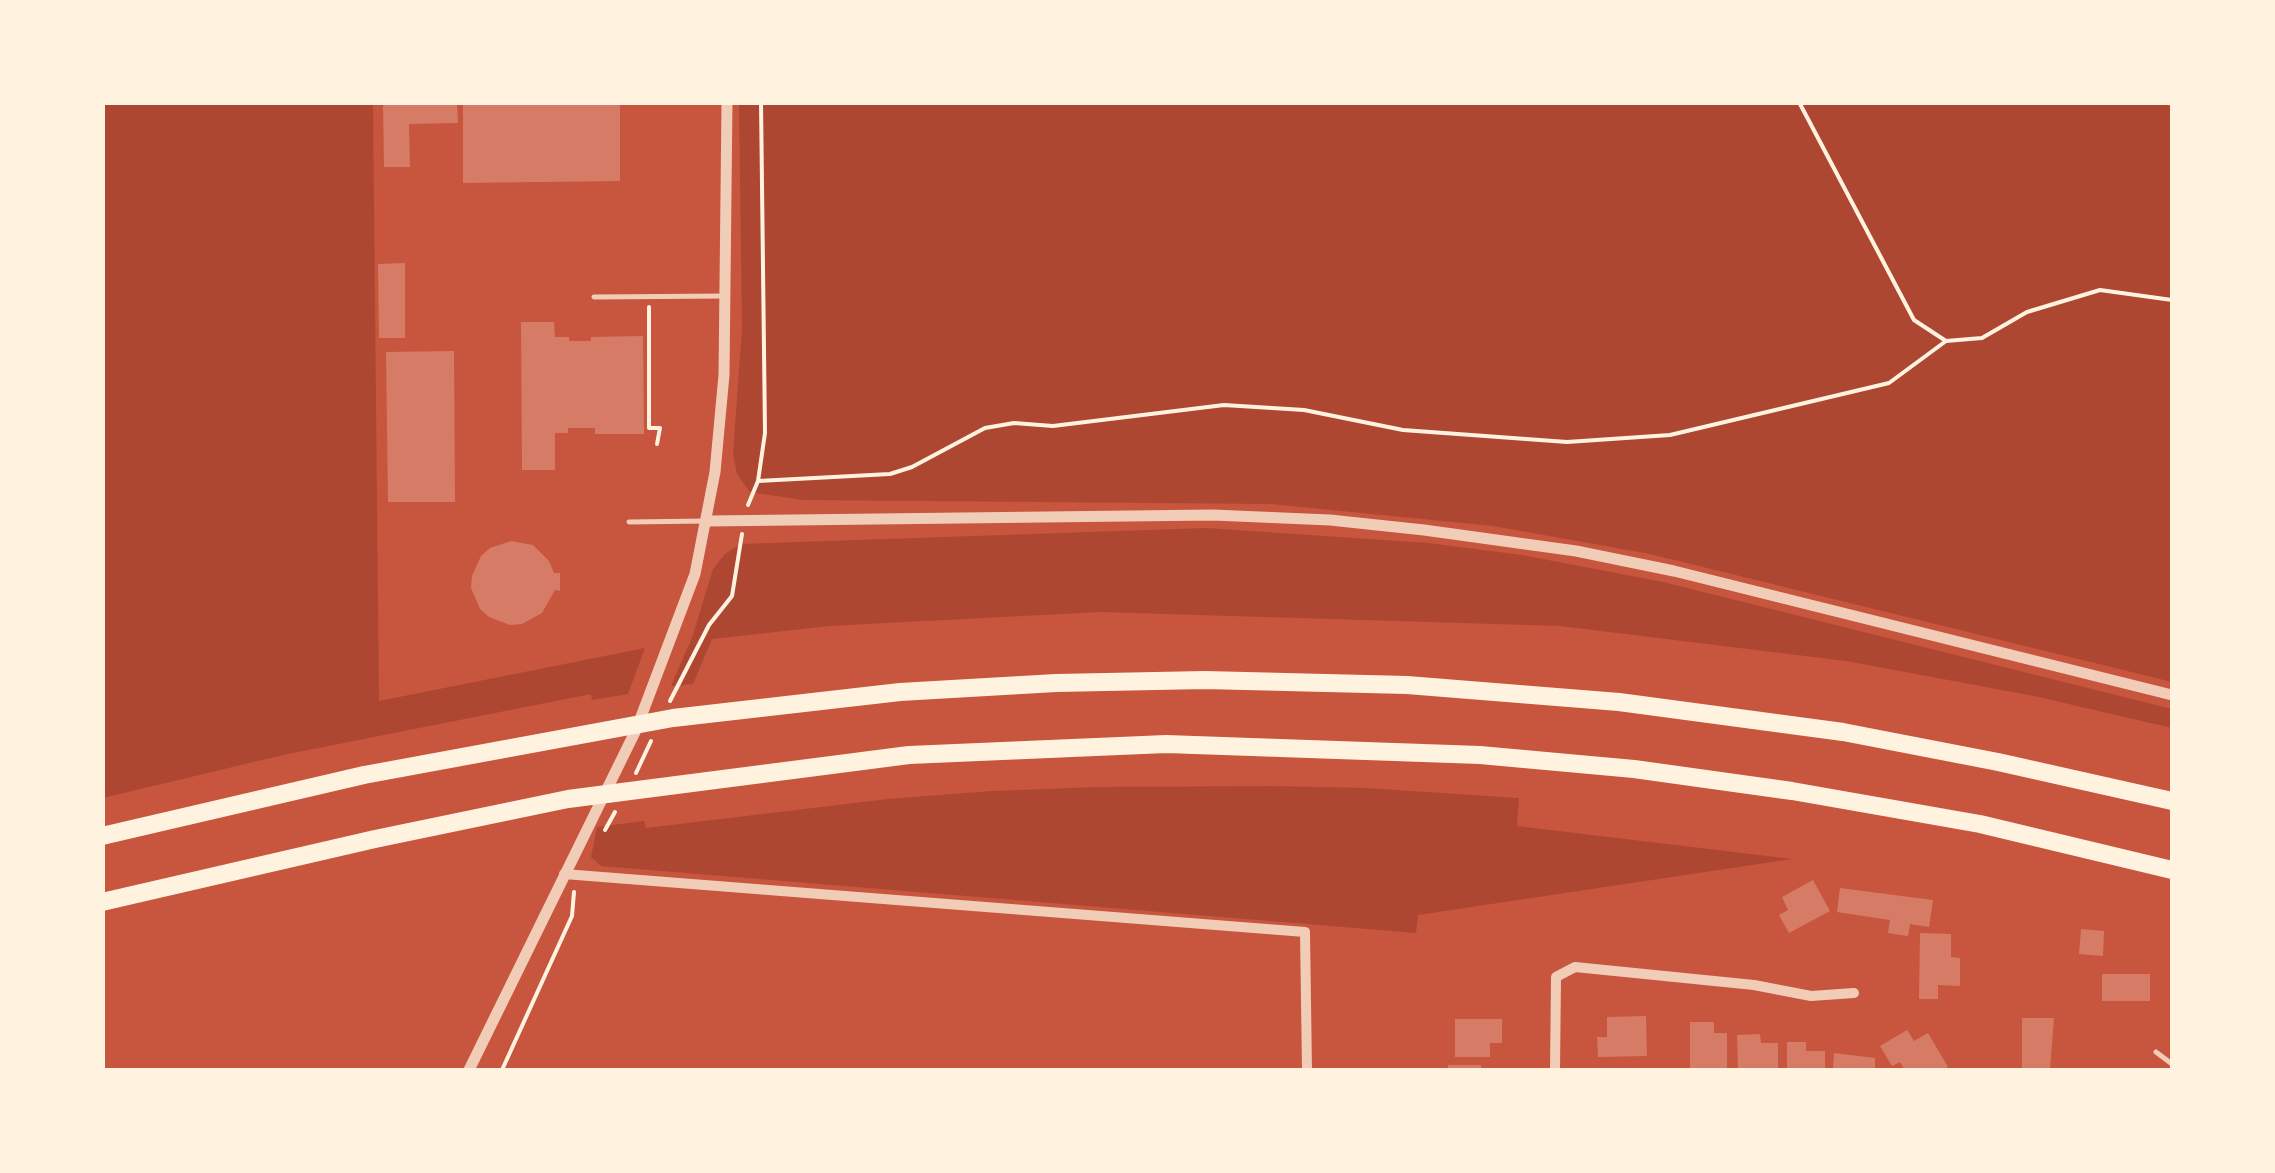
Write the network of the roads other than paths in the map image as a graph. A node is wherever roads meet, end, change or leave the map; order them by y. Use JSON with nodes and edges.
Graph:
{"nodes":[{"id":1,"x":726,"y":102,"type":"edge"},
{"id":2,"x":727,"y":296,"type":"junction"},
{"id":3,"x":594,"y":297,"type":"dead end"},
{"id":4,"x":708,"y":521,"type":"junction"},
{"id":5,"x":629,"y":522,"type":"dead end"},
{"id":6,"x":2172,"y":695,"type":"edge"},
{"id":7,"x":2172,"y":801,"type":"edge"},
{"id":8,"x":102,"y":836,"type":"edge"},
{"id":9,"x":2172,"y":870,"type":"edge"},
{"id":10,"x":564,"y":874,"type":"junction"},
{"id":11,"x":102,"y":902,"type":"edge"},
{"id":12,"x":1854,"y":993,"type":"dead end"},
{"id":13,"x":2156,"y":1052,"type":"dead end"},
{"id":14,"x":2172,"y":1064,"type":"edge"},
{"id":15,"x":469,"y":1070,"type":"edge"},
{"id":16,"x":1307,"y":1070,"type":"edge"},
{"id":17,"x":1555,"y":1070,"type":"edge"}],
"edges":[{"from":1,"to":2,"type":"street"},
{"from":2,"to":3,"type":"lane"},
{"from":2,"to":4,"type":"street"},
{"from":4,"to":5,"type":"lane"},
{"from":4,"to":6,"type":"street"},
{"from":4,"to":10,"type":"street"},
{"from":7,"to":8,"type":"highway"},
{"from":9,"to":11,"type":"highway"},
{"from":10,"to":15,"type":"street"},
{"from":10,"to":16,"type":"street"},
{"from":12,"to":17,"type":"street"},
{"from":13,"to":14,"type":"lane"}]}
